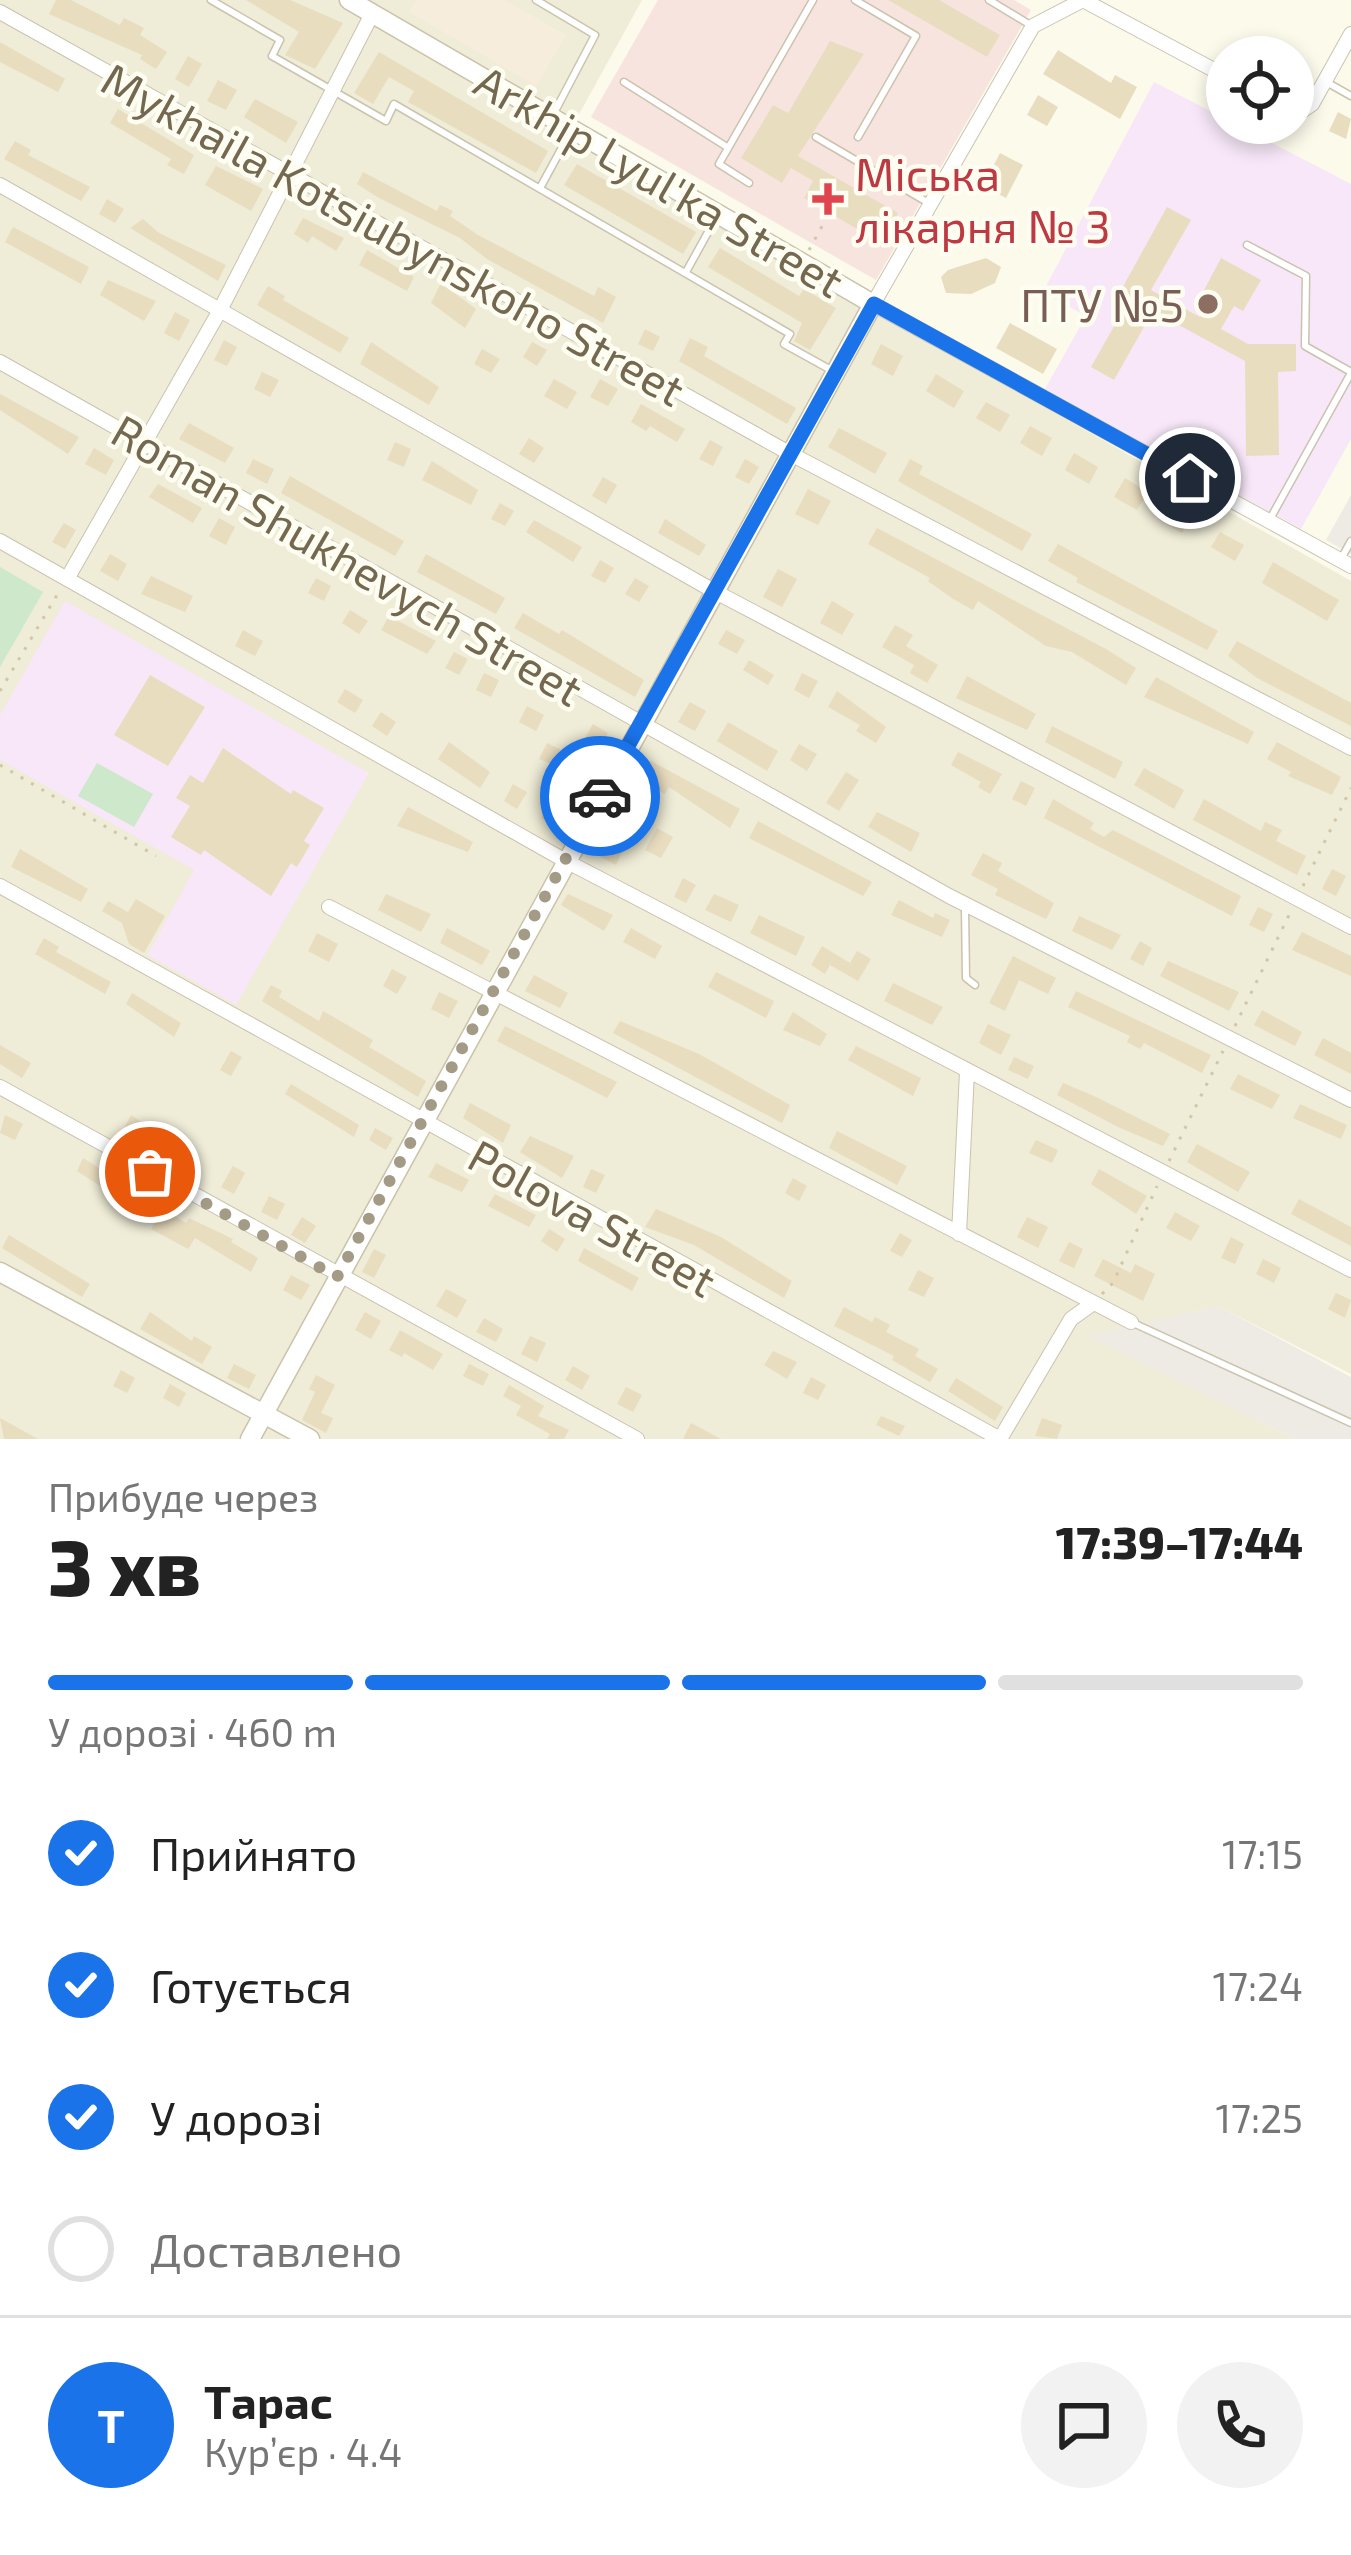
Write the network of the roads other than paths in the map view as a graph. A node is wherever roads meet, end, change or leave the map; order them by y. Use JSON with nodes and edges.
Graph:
{"nodes":[{"id":1,"x":211,"y":0,"type":"edge"},
{"id":2,"x":349,"y":0,"type":"edge"},
{"id":3,"x":536,"y":0,"type":"edge"},
{"id":4,"x":813,"y":0,"type":"edge"},
{"id":5,"x":855,"y":0,"type":"edge"},
{"id":6,"x":989,"y":0,"type":"edge"},
{"id":7,"x":0,"y":12,"type":"edge"},
{"id":8,"x":372,"y":14,"type":"junction"},
{"id":9,"x":1033,"y":26,"type":"junction"},
{"id":10,"x":1351,"y":34,"type":"edge"},
{"id":11,"x":1206,"y":65,"type":"edge"},
{"id":12,"x":1325,"y":81,"type":"junction"},
{"id":13,"x":624,"y":82,"type":"dead end"},
{"id":14,"x":334,"y":89,"type":"junction"},
{"id":15,"x":1351,"y":96,"type":"edge"},
{"id":16,"x":1314,"y":100,"type":"edge"},
{"id":17,"x":553,"y":116,"type":"junction"},
{"id":18,"x":573,"y":128,"type":"junction"},
{"id":19,"x":816,"y":137,"type":"dead end"},
{"id":20,"x":859,"y":137,"type":"dead end"},
{"id":21,"x":729,"y":148,"type":"junction"},
{"id":22,"x":290,"y":175,"type":"junction"},
{"id":23,"x":749,"y":183,"type":"dead end"},
{"id":24,"x":0,"y":185,"type":"edge"},
{"id":25,"x":540,"y":188,"type":"junction"},
{"id":26,"x":931,"y":204,"type":"junction"},
{"id":27,"x":718,"y":213,"type":"junction"},
{"id":28,"x":1247,"y":245,"type":"dead end"},
{"id":29,"x":686,"y":272,"type":"junction"},
{"id":30,"x":874,"y":304,"type":"junction"},
{"id":31,"x":218,"y":312,"type":"junction"},
{"id":32,"x":0,"y":362,"type":"edge"},
{"id":33,"x":835,"y":372,"type":"junction"},
{"id":34,"x":1351,"y":373,"type":"edge"},
{"id":35,"x":144,"y":443,"type":"junction"},
{"id":36,"x":789,"y":453,"type":"junction"},
{"id":37,"x":1268,"y":522,"type":"junction"},
{"id":38,"x":0,"y":541,"type":"edge"},
{"id":39,"x":1351,"y":541,"type":"edge"},
{"id":40,"x":1346,"y":562,"type":"edge"},
{"id":41,"x":67,"y":579,"type":"junction"},
{"id":42,"x":712,"y":590,"type":"junction"},
{"id":43,"x":640,"y":725,"type":"junction"},
{"id":44,"x":1351,"y":748,"type":"edge"},
{"id":45,"x":564,"y":860,"type":"junction"},
{"id":46,"x":0,"y":886,"type":"edge"},
{"id":47,"x":964,"y":904,"type":"junction"},
{"id":48,"x":329,"y":907,"type":"dead end"},
{"id":49,"x":1351,"y":927,"type":"edge"},
{"id":50,"x":975,"y":985,"type":"dead end"},
{"id":51,"x":492,"y":992,"type":"junction"},
{"id":52,"x":968,"y":1072,"type":"junction"},
{"id":53,"x":0,"y":1087,"type":"edge"},
{"id":54,"x":1351,"y":1100,"type":"edge"},
{"id":55,"x":422,"y":1123,"type":"junction"},
{"id":56,"x":959,"y":1234,"type":"junction"},
{"id":57,"x":1351,"y":1270,"type":"edge"},
{"id":58,"x":0,"y":1272,"type":"edge"},
{"id":59,"x":337,"y":1277,"type":"junction"},
{"id":60,"x":1092,"y":1304,"type":"junction"},
{"id":61,"x":1131,"y":1322,"type":"joint"},
{"id":62,"x":264,"y":1414,"type":"junction"},
{"id":63,"x":1351,"y":1423,"type":"edge"},
{"id":64,"x":250,"y":1439,"type":"edge"},
{"id":65,"x":310,"y":1439,"type":"edge"},
{"id":66,"x":637,"y":1439,"type":"edge"},
{"id":67,"x":1000,"y":1439,"type":"edge"}],
"edges":[{"from":1,"to":14,"type":"lane"},
{"from":2,"to":8,"type":"street","name":"Arkhip Lyul'ka Street"},
{"from":3,"to":17,"type":"lane"},
{"from":4,"to":21,"type":"lane"},
{"from":5,"to":20,"type":"lane"},
{"from":6,"to":9,"type":"lane"},
{"from":7,"to":22,"type":"street","name":"Mykhaila Kotsiubynskoho Street"},
{"from":8,"to":14,"type":"street"},
{"from":8,"to":17,"type":"street","name":"Arkhip Lyul'ka Street"},
{"from":9,"to":11,"type":"street"},
{"from":9,"to":26,"type":"street"},
{"from":10,"to":12,"type":"street"},
{"from":12,"to":15,"type":"lane"},
{"from":12,"to":16,"type":"street"},
{"from":13,"to":21,"type":"lane"},
{"from":14,"to":22,"type":"street"},
{"from":14,"to":25,"type":"lane"},
{"from":17,"to":18,"type":"street","name":"Arkhip Lyul'ka Street"},
{"from":18,"to":25,"type":"lane"},
{"from":18,"to":27,"type":"street","name":"Arkhip Lyul'ka Street"},
{"from":19,"to":26,"type":"lane"},
{"from":21,"to":23,"type":"lane"},
{"from":22,"to":31,"type":"street"},
{"from":22,"to":36,"type":"street","name":"Mykhaila Kotsiubynskoho Street"},
{"from":24,"to":31,"type":"street"},
{"from":25,"to":29,"type":"lane"},
{"from":26,"to":30,"type":"street"},
{"from":27,"to":29,"type":"lane"},
{"from":27,"to":30,"type":"street","name":"Arkhip Lyul'ka Street"},
{"from":28,"to":34,"type":"lane"},
{"from":29,"to":33,"type":"lane"},
{"from":30,"to":33,"type":"street"},
{"from":30,"to":37,"type":"street","name":"Arkhip Lyul'ka Street"},
{"from":31,"to":35,"type":"street"},
{"from":31,"to":42,"type":"street"},
{"from":32,"to":35,"type":"street","name":"Roman Shukhevych Street"},
{"from":33,"to":36,"type":"street"},
{"from":34,"to":37,"type":"lane"},
{"from":35,"to":41,"type":"street"},
{"from":35,"to":43,"type":"street","name":"Roman Shukhevych Street"},
{"from":36,"to":42,"type":"street"},
{"from":36,"to":44,"type":"street","name":"Mykhaila Kotsiubynskoho Street"},
{"from":37,"to":40,"type":"street","name":"Arkhip Lyul'ka Street"},
{"from":38,"to":41,"type":"street"},
{"from":39,"to":40,"type":"lane"},
{"from":41,"to":45,"type":"street"},
{"from":42,"to":43,"type":"street"},
{"from":42,"to":49,"type":"street"},
{"from":43,"to":45,"type":"street"},
{"from":43,"to":47,"type":"street","name":"Roman Shukhevych Street"},
{"from":45,"to":51,"type":"street"},
{"from":45,"to":52,"type":"street"},
{"from":46,"to":55,"type":"street","name":"Polova Street"},
{"from":47,"to":50,"type":"lane"},
{"from":47,"to":54,"type":"street","name":"Roman Shukhevych Street"},
{"from":48,"to":51,"type":"street"},
{"from":51,"to":55,"type":"street"},
{"from":51,"to":56,"type":"street"},
{"from":52,"to":56,"type":"street"},
{"from":52,"to":57,"type":"street"},
{"from":53,"to":59,"type":"street"},
{"from":55,"to":59,"type":"street"},
{"from":55,"to":67,"type":"street","name":"Polova Street"},
{"from":56,"to":60,"type":"street"},
{"from":58,"to":62,"type":"street"},
{"from":59,"to":62,"type":"street"},
{"from":59,"to":66,"type":"street"},
{"from":60,"to":61,"type":"street"},
{"from":60,"to":67,"type":"street"},
{"from":61,"to":63,"type":"lane"},
{"from":62,"to":64,"type":"street"},
{"from":62,"to":65,"type":"street"}]}
